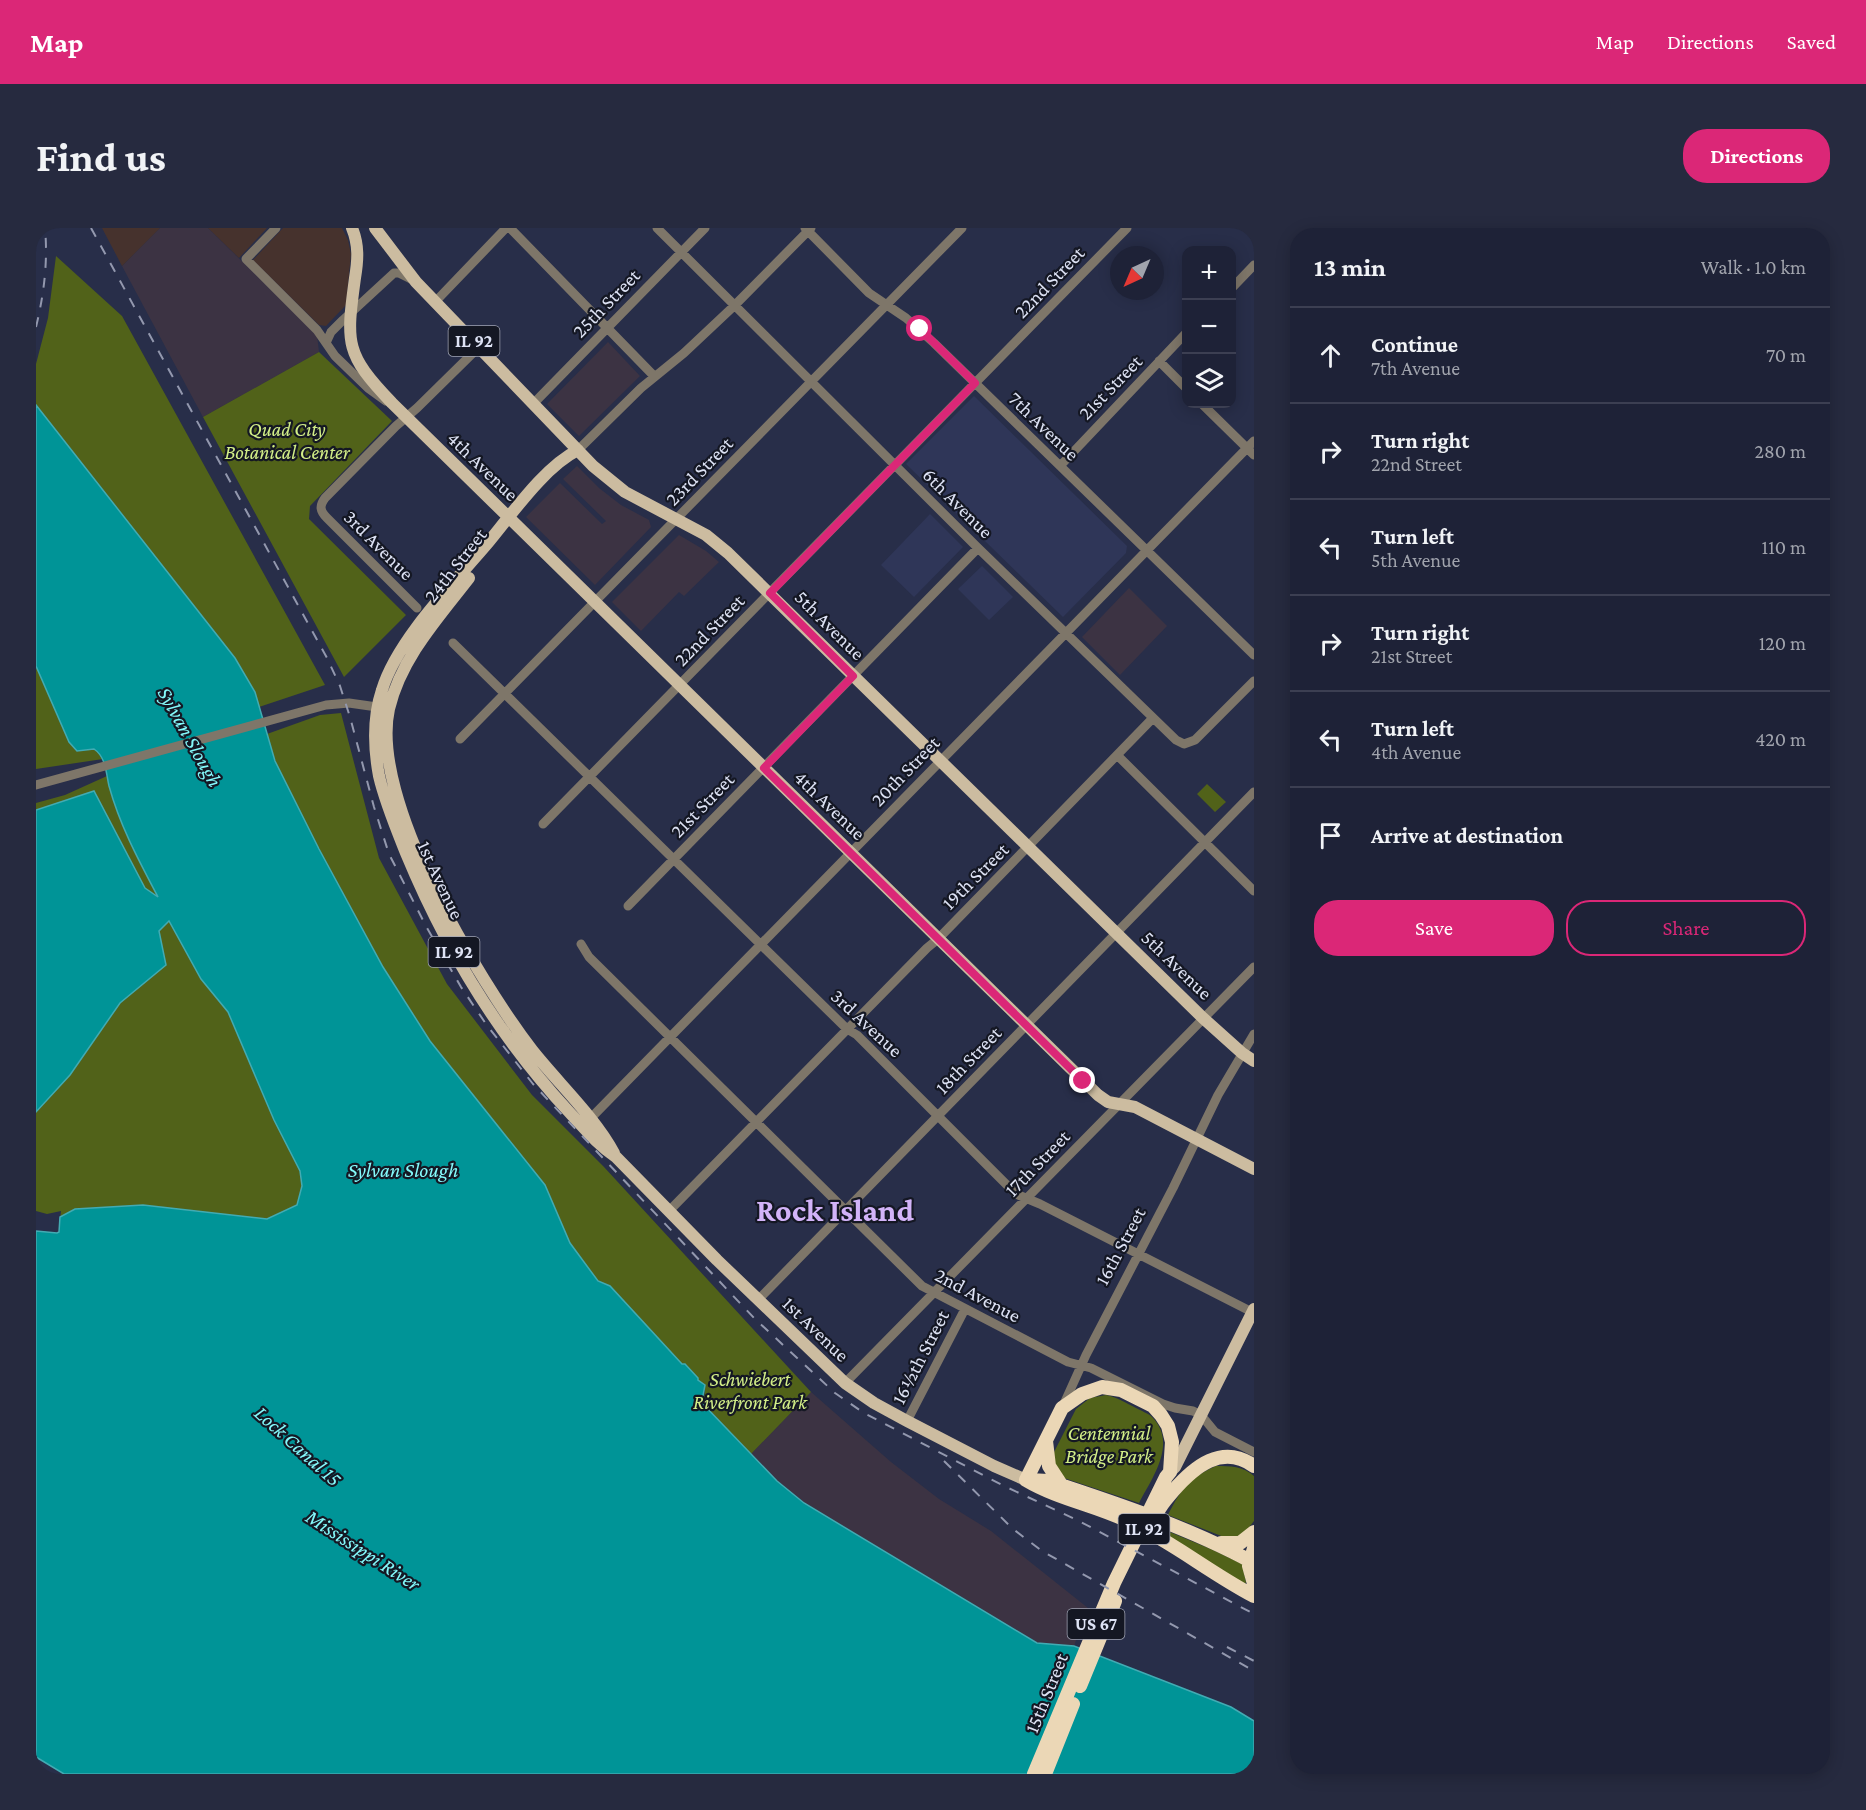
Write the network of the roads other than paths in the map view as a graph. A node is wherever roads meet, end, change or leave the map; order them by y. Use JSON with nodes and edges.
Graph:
{"nodes":[{"id":1,"x":276,"y":228,"type":"edge"},
{"id":2,"x":352,"y":228,"type":"edge"},
{"id":3,"x":375,"y":228,"type":"edge"},
{"id":4,"x":508,"y":228,"type":"edge"},
{"id":5,"x":657,"y":228,"type":"edge"},
{"id":6,"x":705,"y":228,"type":"edge"},
{"id":7,"x":962,"y":228,"type":"edge"},
{"id":8,"x":1126,"y":228,"type":"edge"},
{"id":9,"x":808,"y":229,"type":"edge"},
{"id":10,"x":681,"y":253,"type":"junction"},
{"id":11,"x":1254,"y":265,"type":"edge"},
{"id":12,"x":416,"y":282,"type":"junction"},
{"id":13,"x":1236,"y":284,"type":"edge"},
{"id":14,"x":435,"y":302,"type":"junction"},
{"id":15,"x":734,"y":306,"type":"junction"},
{"id":16,"x":886,"y":306,"type":"junction"},
{"id":17,"x":351,"y":312,"type":"junction"},
{"id":18,"x":607,"y":327,"type":"junction"},
{"id":19,"x":1182,"y":337,"type":"edge"},
{"id":20,"x":326,"y":343,"type":"junction"},
{"id":21,"x":479,"y":347,"type":"junction"},
{"id":22,"x":1159,"y":361,"type":"junction"},
{"id":23,"x":654,"y":376,"type":"junction"},
{"id":24,"x":811,"y":382,"type":"junction"},
{"id":25,"x":975,"y":383,"type":"junction"},
{"id":26,"x":1182,"y":384,"type":"edge"},
{"id":27,"x":392,"y":403,"type":"junction"},
{"id":28,"x":534,"y":403,"type":"junction"},
{"id":29,"x":1207,"y":408,"type":"edge"},
{"id":30,"x":408,"y":420,"type":"junction"},
{"id":31,"x":1252,"y":448,"type":"edge"},
{"id":32,"x":578,"y":450,"type":"junction"},
{"id":33,"x":894,"y":465,"type":"junction"},
{"id":34,"x":1060,"y":466,"type":"junction"},
{"id":35,"x":676,"y":520,"type":"junction"},
{"id":36,"x":511,"y":521,"type":"junction"},
{"id":37,"x":978,"y":548,"type":"junction"},
{"id":38,"x":1146,"y":551,"type":"junction"},
{"id":39,"x":770,"y":593,"type":"junction"},
{"id":40,"x":595,"y":603,"type":"junction"},
{"id":41,"x":417,"y":608,"type":"dead end"},
{"id":42,"x":1066,"y":633,"type":"junction"},
{"id":43,"x":453,"y":643,"type":"dead end"},
{"id":44,"x":1254,"y":655,"type":"edge"},
{"id":45,"x":853,"y":676,"type":"junction"},
{"id":46,"x":1254,"y":681,"type":"edge"},
{"id":47,"x":680,"y":685,"type":"junction"},
{"id":48,"x":504,"y":694,"type":"junction"},
{"id":49,"x":384,"y":708,"type":"junction"},
{"id":50,"x":1153,"y":718,"type":"junction"},
{"id":51,"x":460,"y":739,"type":"dead end"},
{"id":52,"x":1117,"y":755,"type":"junction"},
{"id":53,"x":941,"y":761,"type":"junction"},
{"id":54,"x":764,"y":768,"type":"junction"},
{"id":55,"x":589,"y":778,"type":"junction"},
{"id":56,"x":36,"y":785,"type":"edge"},
{"id":57,"x":1254,"y":792,"type":"edge"},
{"id":58,"x":543,"y":824,"type":"dead end"},
{"id":59,"x":1204,"y":842,"type":"junction"},
{"id":60,"x":1029,"y":847,"type":"junction"},
{"id":61,"x":851,"y":853,"type":"junction"},
{"id":62,"x":674,"y":860,"type":"junction"},
{"id":63,"x":1254,"y":891,"type":"edge"},
{"id":64,"x":628,"y":906,"type":"dead end"},
{"id":65,"x":1116,"y":933,"type":"junction"},
{"id":66,"x":938,"y":939,"type":"junction"},
{"id":67,"x":581,"y":944,"type":"dead end"},
{"id":68,"x":761,"y":946,"type":"junction"},
{"id":69,"x":1254,"y":967,"type":"edge"},
{"id":70,"x":1203,"y":1018,"type":"junction"},
{"id":71,"x":1027,"y":1025,"type":"junction"},
{"id":72,"x":847,"y":1029,"type":"junction"},
{"id":73,"x":1254,"y":1034,"type":"edge"},
{"id":74,"x":671,"y":1037,"type":"junction"},
{"id":75,"x":1242,"y":1053,"type":"junction"},
{"id":76,"x":1254,"y":1061,"type":"edge"},
{"id":77,"x":1119,"y":1104,"type":"junction"},
{"id":78,"x":938,"y":1117,"type":"junction"},
{"id":79,"x":757,"y":1122,"type":"junction"},
{"id":80,"x":586,"y":1123,"type":"junction"},
{"id":81,"x":1197,"y":1139,"type":"junction"},
{"id":82,"x":1254,"y":1169,"type":"edge"},
{"id":83,"x":1027,"y":1199,"type":"junction"},
{"id":84,"x":844,"y":1210,"type":"junction"},
{"id":85,"x":669,"y":1211,"type":"junction"},
{"id":86,"x":1139,"y":1254,"type":"junction"},
{"id":87,"x":935,"y":1293,"type":"junction"},
{"id":88,"x":758,"y":1300,"type":"junction"},
{"id":89,"x":965,"y":1309,"type":"junction"},
{"id":90,"x":1253,"y":1312,"type":"edge"},
{"id":91,"x":1081,"y":1364,"type":"junction"},
{"id":92,"x":845,"y":1383,"type":"junction"},
{"id":93,"x":1062,"y":1408,"type":"junction"},
{"id":94,"x":1201,"y":1415,"type":"junction"},
{"id":95,"x":907,"y":1421,"type":"junction"},
{"id":96,"x":1046,"y":1440,"type":"junction"},
{"id":97,"x":1252,"y":1460,"type":"edge"},
{"id":98,"x":1172,"y":1476,"type":"junction"},
{"id":99,"x":1026,"y":1480,"type":"junction"},
{"id":100,"x":1062,"y":1486,"type":"junction"},
{"id":101,"x":1254,"y":1533,"type":"edge"},
{"id":102,"x":1204,"y":1538,"type":"junction"},
{"id":103,"x":1252,"y":1557,"type":"edge"},
{"id":104,"x":1254,"y":1584,"type":"edge"},
{"id":105,"x":1254,"y":1596,"type":"edge"},
{"id":106,"x":1034,"y":1774,"type":"edge"},
{"id":107,"x":1045,"y":1774,"type":"edge"}],
"edges":[{"from":1,"to":20,"type":"street"},
{"from":2,"to":17,"type":"main road"},
{"from":3,"to":12,"type":"main road","name":"5th Avenue","number":"IL 92"},
{"from":4,"to":14,"type":"street"},
{"from":4,"to":18,"type":"street"},
{"from":5,"to":10,"type":"street","name":"6th Avenue"},
{"from":6,"to":10,"type":"street","name":"25th Street"},
{"from":7,"to":16,"type":"street","name":"23rd Street"},
{"from":8,"to":25,"type":"street","name":"22nd Street"},
{"from":9,"to":15,"type":"street","name":"24th Street"},
{"from":9,"to":16,"type":"street","name":"7th Avenue"},
{"from":10,"to":15,"type":"street","name":"6th Avenue"},
{"from":10,"to":18,"type":"street","name":"25th Street"},
{"from":11,"to":13,"type":"street"},
{"from":12,"to":14,"type":"main road","name":"5th Avenue","number":"IL 92"},
{"from":12,"to":17,"type":"street"},
{"from":14,"to":21,"type":"main road","name":"5th Avenue","number":"IL 92"},
{"from":15,"to":23,"type":"street","name":"24th Street"},
{"from":15,"to":24,"type":"street","name":"6th Avenue"},
{"from":16,"to":24,"type":"street","name":"23rd Street"},
{"from":16,"to":25,"type":"street","name":"7th Avenue"},
{"from":17,"to":20,"type":"street"},
{"from":17,"to":27,"type":"main road"},
{"from":18,"to":23,"type":"street"},
{"from":18,"to":28,"type":"street","name":"25th Street"},
{"from":19,"to":22,"type":"street","name":"21st Street"},
{"from":20,"to":27,"type":"street"},
{"from":21,"to":28,"type":"main road","name":"5th Avenue","number":"IL 92"},
{"from":21,"to":30,"type":"street"},
{"from":22,"to":26,"type":"street"},
{"from":22,"to":34,"type":"street","name":"21st Street"},
{"from":23,"to":32,"type":"street","name":"24th Street"},
{"from":24,"to":33,"type":"street","name":"6th Avenue"},
{"from":24,"to":35,"type":"street","name":"23rd Street"},
{"from":25,"to":33,"type":"street","name":"22nd Street"},
{"from":25,"to":34,"type":"street","name":"7th Avenue"},
{"from":27,"to":30,"type":"main road"},
{"from":28,"to":32,"type":"main road","name":"5th Avenue","number":"IL 92"},
{"from":29,"to":31,"type":"street"},
{"from":30,"to":36,"type":"main road","name":"4th Avenue"},
{"from":30,"to":41,"type":"street","name":"3rd Avenue"},
{"from":31,"to":38,"type":"street","name":"20th Street"},
{"from":32,"to":35,"type":"main road","name":"5th Avenue"},
{"from":32,"to":36,"type":"main road","name":"24th Street"},
{"from":33,"to":37,"type":"street","name":"6th Avenue"},
{"from":33,"to":39,"type":"street","name":"22nd Street"},
{"from":34,"to":38,"type":"street","name":"7th Avenue"},
{"from":35,"to":39,"type":"main road","name":"5th Avenue"},
{"from":35,"to":40,"type":"street","name":"23rd Street"},
{"from":36,"to":40,"type":"main road","name":"4th Avenue"},
{"from":36,"to":49,"type":"main road","name":"24th Street","number":"IL 92"},
{"from":37,"to":42,"type":"street","name":"6th Avenue"},
{"from":37,"to":45,"type":"street","name":"21st Street"},
{"from":38,"to":42,"type":"street","name":"20th Street"},
{"from":38,"to":44,"type":"street","name":"7th Avenue"},
{"from":39,"to":45,"type":"main road","name":"5th Avenue"},
{"from":39,"to":47,"type":"street","name":"22nd Street"},
{"from":40,"to":47,"type":"main road","name":"4th Avenue"},
{"from":40,"to":48,"type":"street","name":"23rd Street"},
{"from":42,"to":50,"type":"street","name":"6th Avenue"},
{"from":42,"to":53,"type":"street","name":"20th Street"},
{"from":43,"to":48,"type":"street","name":"3rd Avenue"},
{"from":45,"to":53,"type":"main road","name":"5th Avenue"},
{"from":45,"to":54,"type":"street","name":"21st Street"},
{"from":46,"to":50,"type":"street","name":"6th Avenue"},
{"from":47,"to":54,"type":"main road","name":"4th Avenue"},
{"from":47,"to":55,"type":"street","name":"22nd Street"},
{"from":48,"to":51,"type":"street","name":"23rd Street"},
{"from":48,"to":55,"type":"street","name":"3rd Avenue"},
{"from":49,"to":56,"type":"street"},
{"from":49,"to":80,"type":"main road","name":"1st Avenue","number":"IL 92"},
{"from":50,"to":52,"type":"street","name":"19th Street"},
{"from":52,"to":59,"type":"street"},
{"from":52,"to":60,"type":"street","name":"19th Street"},
{"from":53,"to":60,"type":"main road","name":"5th Avenue"},
{"from":53,"to":61,"type":"street","name":"20th Street"},
{"from":54,"to":61,"type":"main road","name":"4th Avenue"},
{"from":54,"to":62,"type":"street","name":"21st Street"},
{"from":55,"to":58,"type":"street","name":"22nd Street"},
{"from":55,"to":62,"type":"street","name":"3rd Avenue"},
{"from":57,"to":59,"type":"street","name":"18th Street"},
{"from":59,"to":63,"type":"street"},
{"from":59,"to":65,"type":"street","name":"18th Street"},
{"from":60,"to":65,"type":"main road","name":"5th Avenue"},
{"from":60,"to":66,"type":"street","name":"19th Street"},
{"from":61,"to":66,"type":"main road","name":"4th Avenue"},
{"from":61,"to":68,"type":"street","name":"20th Street"},
{"from":62,"to":64,"type":"street","name":"21st Street"},
{"from":62,"to":68,"type":"street","name":"3rd Avenue"},
{"from":65,"to":70,"type":"main road","name":"5th Avenue"},
{"from":65,"to":71,"type":"street","name":"18th Street"},
{"from":66,"to":71,"type":"main road","name":"4th Avenue"},
{"from":66,"to":72,"type":"street","name":"19th Street"},
{"from":67,"to":74,"type":"street","name":"2nd Avenue"},
{"from":68,"to":72,"type":"street","name":"3rd Avenue"},
{"from":68,"to":74,"type":"street","name":"20th Street"},
{"from":69,"to":70,"type":"street","name":"17th Street"},
{"from":70,"to":75,"type":"main road","name":"5th Avenue"},
{"from":70,"to":77,"type":"street","name":"17th Street"},
{"from":71,"to":77,"type":"main road","name":"4th Avenue"},
{"from":71,"to":78,"type":"street","name":"18th Street"},
{"from":72,"to":78,"type":"street","name":"3rd Avenue"},
{"from":72,"to":79,"type":"street","name":"19th Street"},
{"from":73,"to":75,"type":"street","name":"16th Street"},
{"from":74,"to":79,"type":"street","name":"2nd Avenue"},
{"from":74,"to":80,"type":"street","name":"20th Street"},
{"from":75,"to":76,"type":"main road","name":"5th Avenue"},
{"from":75,"to":81,"type":"street","name":"16th Street"},
{"from":77,"to":81,"type":"main road","name":"4th Avenue"},
{"from":77,"to":83,"type":"street","name":"17th Street"},
{"from":78,"to":83,"type":"street","name":"3rd Avenue"},
{"from":78,"to":84,"type":"street","name":"18th Street"},
{"from":79,"to":84,"type":"street","name":"2nd Avenue"},
{"from":79,"to":85,"type":"street","name":"19th Street"},
{"from":80,"to":85,"type":"main road","name":"1st Avenue","number":"IL 92"},
{"from":81,"to":82,"type":"main road","name":"4th Avenue"},
{"from":81,"to":86,"type":"street","name":"16th Street"},
{"from":83,"to":86,"type":"street","name":"3rd Avenue"},
{"from":83,"to":87,"type":"street","name":"17th Street"},
{"from":84,"to":87,"type":"street","name":"2nd Avenue"},
{"from":84,"to":88,"type":"street","name":"18th Street"},
{"from":85,"to":88,"type":"main road","name":"1st Avenue","number":"IL 92"},
{"from":86,"to":90,"type":"street","name":"3rd Avenue"},
{"from":86,"to":91,"type":"street","name":"16th Street"},
{"from":87,"to":89,"type":"street","name":"2nd Avenue"},
{"from":87,"to":92,"type":"street","name":"17th Street"},
{"from":88,"to":92,"type":"main road","name":"1st Avenue","number":"IL 92"},
{"from":89,"to":91,"type":"street","name":"2nd Avenue"},
{"from":89,"to":95,"type":"street","name":"16½th Street"},
{"from":90,"to":94,"type":"main road","name":"15th Street","number":"US 67"},
{"from":91,"to":93,"type":"street","name":"16th Street"},
{"from":91,"to":94,"type":"street","name":"2nd Avenue"},
{"from":92,"to":95,"type":"main road","name":"1st Avenue","number":"IL 92"},
{"from":93,"to":96,"type":"highway","name":"16th Street"},
{"from":93,"to":98,"type":"highway"},
{"from":94,"to":97,"type":"street","name":"2nd Avenue"},
{"from":94,"to":98,"type":"main road","name":"15th Street","number":"US 67"},
{"from":95,"to":99,"type":"main road","name":"1st Avenue","number":"IL 92"},
{"from":96,"to":99,"type":"highway","name":"16th Street"},
{"from":96,"to":100,"type":"highway"},
{"from":97,"to":98,"type":"highway","name":"15th Street"},
{"from":98,"to":106,"type":"highway","name":"15th Street","number":"US 67"},
{"from":98,"to":107,"type":"highway","name":"15th Street","number":"US 67"},
{"from":99,"to":100,"type":"highway","name":"1st Avenue","number":"IL 92"},
{"from":99,"to":105,"type":"highway","name":"1st Avenue","number":"IL 92"},
{"from":100,"to":102,"type":"highway","name":"1st Avenue","number":"IL 92"},
{"from":101,"to":102,"type":"highway"},
{"from":102,"to":103,"type":"highway","name":"1st Avenue","number":"IL 92"},
{"from":103,"to":104,"type":"highway"}]}
